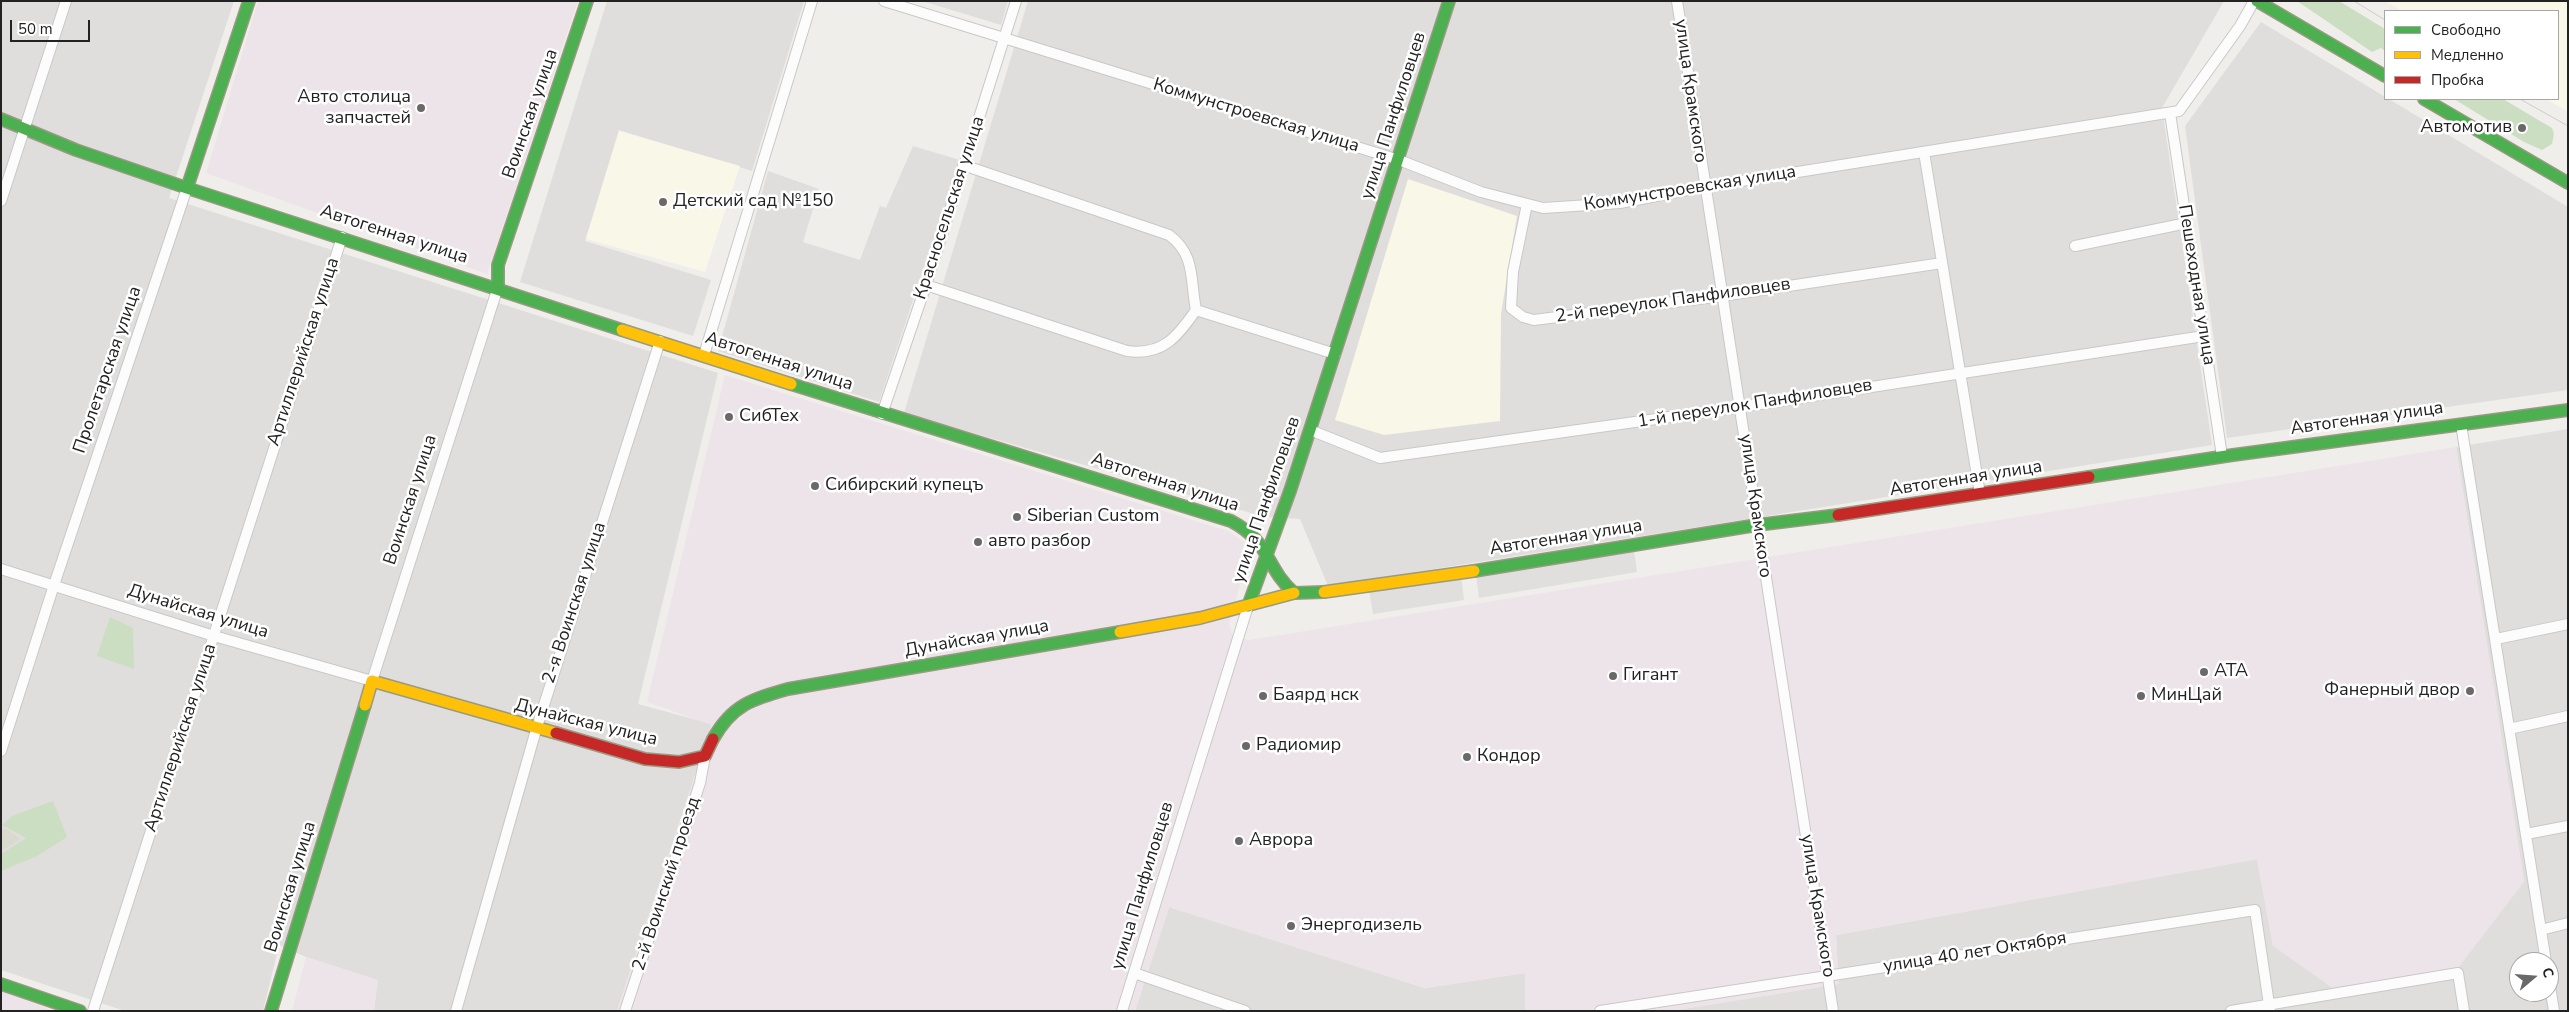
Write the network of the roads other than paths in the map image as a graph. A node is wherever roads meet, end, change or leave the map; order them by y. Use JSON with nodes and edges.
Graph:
{"nodes":[{"id":1,"x":66,"y":1,"type":"edge"},
{"id":2,"x":249,"y":1,"type":"edge"},
{"id":3,"x":587,"y":1,"type":"edge"},
{"id":4,"x":812,"y":1,"type":"edge"},
{"id":5,"x":884,"y":1,"type":"edge"},
{"id":6,"x":1016,"y":1,"type":"edge"},
{"id":7,"x":1449,"y":1,"type":"edge"},
{"id":8,"x":1676,"y":1,"type":"edge"},
{"id":9,"x":2255,"y":1,"type":"edge"},
{"id":10,"x":1004,"y":38,"type":"junction"},
{"id":11,"x":2384,"y":75,"type":"edge"},
{"id":12,"x":2426,"y":100,"type":"edge"},
{"id":13,"x":2170,"y":113,"type":"junction"},
{"id":14,"x":1,"y":119,"type":"edge"},
{"id":15,"x":24,"y":129,"type":"junction"},
{"id":16,"x":1924,"y":152,"type":"junction"},
{"id":17,"x":1399,"y":160,"type":"junction"},
{"id":18,"x":963,"y":165,"type":"junction"},
{"id":19,"x":2568,"y":183,"type":"edge"},
{"id":20,"x":1704,"y":187,"type":"junction"},
{"id":21,"x":187,"y":188,"type":"junction"},
{"id":22,"x":1,"y":201,"type":"edge"},
{"id":23,"x":1527,"y":204,"type":"junction"},
{"id":24,"x":2187,"y":223,"type":"junction"},
{"id":25,"x":342,"y":237,"type":"junction"},
{"id":26,"x":2075,"y":246,"type":"dead end"},
{"id":27,"x":1942,"y":263,"type":"junction"},
{"id":28,"x":926,"y":285,"type":"junction"},
{"id":29,"x":498,"y":287,"type":"junction"},
{"id":30,"x":1722,"y":296,"type":"junction"},
{"id":31,"x":1196,"y":310,"type":"junction"},
{"id":32,"x":2204,"y":336,"type":"junction"},
{"id":33,"x":660,"y":342,"type":"junction"},
{"id":34,"x":1335,"y":354,"type":"junction"},
{"id":35,"x":704,"y":355,"type":"junction"},
{"id":36,"x":1960,"y":372,"type":"junction"},
{"id":37,"x":1741,"y":407,"type":"junction"},
{"id":38,"x":2568,"y":410,"type":"edge"},
{"id":39,"x":882,"y":414,"type":"junction"},
{"id":40,"x":2461,"y":424,"type":"junction"},
{"id":41,"x":1310,"y":430,"type":"junction"},
{"id":42,"x":2222,"y":456,"type":"junction"},
{"id":43,"x":1980,"y":494,"type":"junction"},
{"id":44,"x":1758,"y":525,"type":"junction"},
{"id":45,"x":1266,"y":554,"type":"junction"},
{"id":46,"x":1,"y":569,"type":"edge"},
{"id":47,"x":54,"y":585,"type":"junction"},
{"id":48,"x":1294,"y":593,"type":"junction"},
{"id":49,"x":1248,"y":606,"type":"junction"},
{"id":50,"x":2568,"y":624,"type":"edge"},
{"id":51,"x":214,"y":636,"type":"junction"},
{"id":52,"x":2496,"y":639,"type":"junction"},
{"id":53,"x":372,"y":681,"type":"junction"},
{"id":54,"x":2568,"y":716,"type":"edge"},
{"id":55,"x":2509,"y":729,"type":"junction"},
{"id":56,"x":536,"y":730,"type":"junction"},
{"id":57,"x":1,"y":751,"type":"edge"},
{"id":58,"x":705,"y":756,"type":"junction"},
{"id":59,"x":2568,"y":826,"type":"edge"},
{"id":60,"x":2526,"y":834,"type":"junction"},
{"id":61,"x":2568,"y":924,"type":"edge"},
{"id":62,"x":2541,"y":930,"type":"junction"},
{"id":63,"x":2544,"y":952,"type":"edge"},
{"id":64,"x":1134,"y":973,"type":"junction"},
{"id":65,"x":1828,"y":975,"type":"junction"},
{"id":66,"x":1,"y":984,"type":"edge"},
{"id":67,"x":2270,"y":1008,"type":"edge"},
{"id":68,"x":80,"y":1011,"type":"edge"},
{"id":69,"x":94,"y":1011,"type":"edge"},
{"id":70,"x":271,"y":1011,"type":"edge"},
{"id":71,"x":456,"y":1011,"type":"edge"},
{"id":72,"x":625,"y":1011,"type":"edge"},
{"id":73,"x":1122,"y":1011,"type":"edge"},
{"id":74,"x":1245,"y":1011,"type":"edge"},
{"id":75,"x":1600,"y":1011,"type":"edge"},
{"id":76,"x":1833,"y":1011,"type":"edge"},
{"id":77,"x":2231,"y":1011,"type":"edge"},
{"id":78,"x":2464,"y":1011,"type":"edge"}],
"edges":[{"from":1,"to":15,"type":"street"},
{"from":2,"to":21,"type":"street","name":"Пролетарская улица"},
{"from":3,"to":29,"type":"street","name":"Воинская улица"},
{"from":4,"to":35,"type":"street"},
{"from":5,"to":10,"type":"street","name":"Коммунстроевская улица"},
{"from":6,"to":10,"type":"street","name":"Красносельская улица"},
{"from":7,"to":17,"type":"street","name":"улица Панфиловцев"},
{"from":8,"to":20,"type":"street","name":"улица Крамского"},
{"from":9,"to":11,"type":"street"},
{"from":9,"to":13,"type":"street"},
{"from":10,"to":17,"type":"street","name":"Коммунстроевская улица"},
{"from":10,"to":18,"type":"street","name":"Красносельская улица"},
{"from":12,"to":19,"type":"street"},
{"from":13,"to":16,"type":"street","name":"Коммунстроевская улица"},
{"from":13,"to":24,"type":"street","name":"Пешеходная улица"},
{"from":14,"to":15,"type":"street","name":"Автогенная улица"},
{"from":15,"to":21,"type":"street","name":"Автогенная улица"},
{"from":15,"to":22,"type":"street"},
{"from":16,"to":20,"type":"street","name":"Коммунстроевская улица"},
{"from":16,"to":27,"type":"street"},
{"from":17,"to":23,"type":"street","name":"Коммунстроевская улица"},
{"from":17,"to":34,"type":"street","name":"улица Панфиловцев"},
{"from":18,"to":28,"type":"street","name":"Красносельская улица"},
{"from":18,"to":31,"type":"street"},
{"from":20,"to":23,"type":"street","name":"Коммунстроевская улица"},
{"from":20,"to":30,"type":"street","name":"улица Крамского"},
{"from":21,"to":25,"type":"street","name":"Автогенная улица"},
{"from":21,"to":47,"type":"street","name":"Пролетарская улица"},
{"from":23,"to":30,"type":"street","name":"2-й переулок Панфиловцев"},
{"from":24,"to":26,"type":"street"},
{"from":24,"to":32,"type":"street","name":"Пешеходная улица"},
{"from":25,"to":29,"type":"street","name":"Автогенная улица"},
{"from":25,"to":51,"type":"street","name":"Артиллерийская улица"},
{"from":27,"to":30,"type":"street","name":"2-й переулок Панфиловцев"},
{"from":27,"to":36,"type":"street"},
{"from":28,"to":31,"type":"street"},
{"from":28,"to":39,"type":"street","name":"Красносельская улица"},
{"from":29,"to":33,"type":"street","name":"Автогенная улица"},
{"from":29,"to":53,"type":"street","name":"Воинская улица"},
{"from":30,"to":37,"type":"street","name":"улица Крамского"},
{"from":31,"to":34,"type":"street"},
{"from":32,"to":36,"type":"street","name":"1-й переулок Панфиловцев"},
{"from":32,"to":42,"type":"street","name":"Пешеходная улица"},
{"from":33,"to":35,"type":"street","name":"Автогенная улица"},
{"from":33,"to":56,"type":"street","name":"2-я Воинская улица"},
{"from":34,"to":41,"type":"street","name":"улица Панфиловцев"},
{"from":35,"to":39,"type":"street","name":"Автогенная улица"},
{"from":36,"to":37,"type":"street","name":"1-й переулок Панфиловцев"},
{"from":36,"to":43,"type":"street"},
{"from":37,"to":41,"type":"street","name":"1-й переулок Панфиловцев"},
{"from":37,"to":44,"type":"street","name":"улица Крамского"},
{"from":38,"to":40,"type":"street","name":"Автогенная улица"},
{"from":39,"to":45,"type":"street","name":"Автогенная улица"},
{"from":40,"to":42,"type":"street","name":"Автогенная улица"},
{"from":40,"to":52,"type":"street"},
{"from":41,"to":45,"type":"street","name":"улица Панфиловцев"},
{"from":42,"to":43,"type":"street","name":"Автогенная улица"},
{"from":43,"to":44,"type":"street","name":"Автогенная улица"},
{"from":44,"to":48,"type":"street","name":"Автогенная улица"},
{"from":44,"to":65,"type":"street","name":"улица Крамского"},
{"from":45,"to":48,"type":"street","name":"Автогенная улица"},
{"from":45,"to":49,"type":"street","name":"улица Панфиловцев"},
{"from":46,"to":47,"type":"street","name":"Дунайская улица"},
{"from":47,"to":51,"type":"street","name":"Дунайская улица"},
{"from":47,"to":57,"type":"street","name":"Пролетарская улица"},
{"from":48,"to":49,"type":"street","name":"Дунайская улица"},
{"from":49,"to":58,"type":"street","name":"Дунайская улица"},
{"from":49,"to":64,"type":"street","name":"улица Панфиловцев"},
{"from":50,"to":52,"type":"street"},
{"from":51,"to":53,"type":"street","name":"Дунайская улица"},
{"from":51,"to":69,"type":"street","name":"Артиллерийская улица"},
{"from":52,"to":55,"type":"street"},
{"from":53,"to":56,"type":"street","name":"Дунайская улица"},
{"from":53,"to":70,"type":"street","name":"Воинская улица"},
{"from":54,"to":55,"type":"street"},
{"from":55,"to":60,"type":"street"},
{"from":56,"to":58,"type":"street","name":"Дунайская улица"},
{"from":56,"to":71,"type":"street","name":"2-я Воинская улица"},
{"from":58,"to":72,"type":"street","name":"2-й Воинский проезд"},
{"from":59,"to":60,"type":"street"},
{"from":60,"to":62,"type":"street"},
{"from":61,"to":62,"type":"street"},
{"from":62,"to":63,"type":"street"},
{"from":64,"to":73,"type":"street","name":"улица Панфиловцев"},
{"from":64,"to":74,"type":"street"},
{"from":65,"to":67,"type":"street","name":"улица 40 лет Октября"},
{"from":65,"to":75,"type":"street","name":"улица 40 лет Октября"},
{"from":65,"to":76,"type":"street","name":"улица Крамского"},
{"from":66,"to":68,"type":"street"},
{"from":67,"to":77,"type":"street"},
{"from":67,"to":78,"type":"street"}]}
